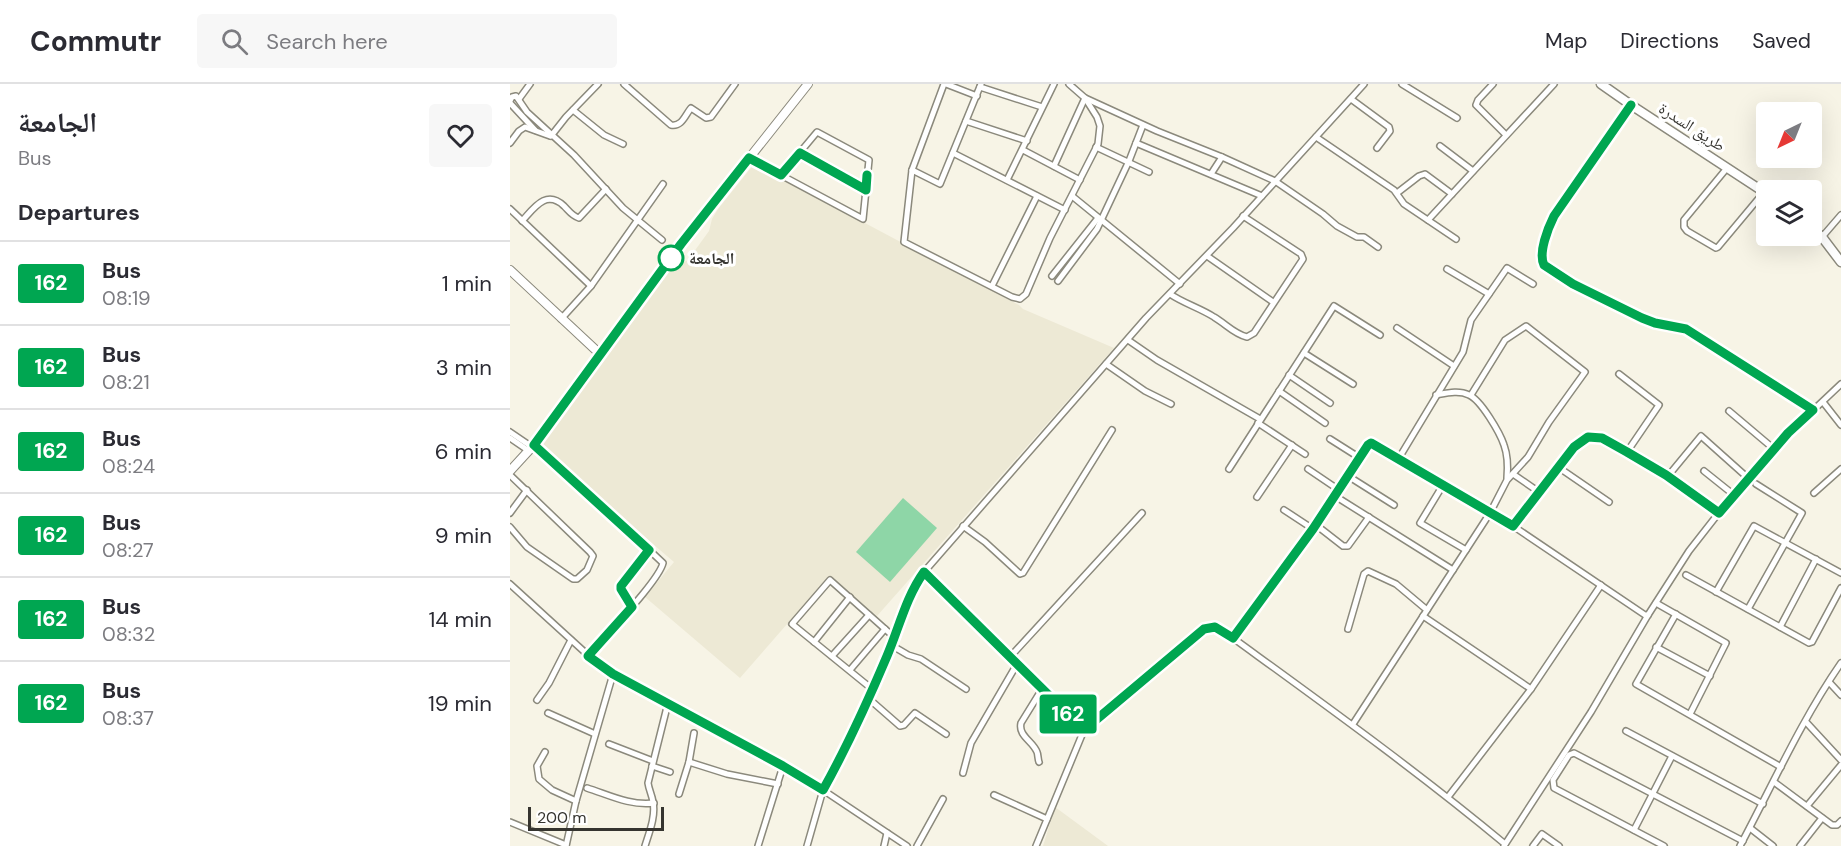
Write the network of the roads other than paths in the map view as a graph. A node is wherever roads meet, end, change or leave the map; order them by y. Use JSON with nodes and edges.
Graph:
{"nodes":[{"id":1,"x":530,"y":84,"type":"edge"},
{"id":2,"x":598,"y":84,"type":"edge"},
{"id":3,"x":624,"y":84,"type":"edge"},
{"id":4,"x":735,"y":84,"type":"edge"},
{"id":5,"x":808,"y":84,"type":"edge"},
{"id":6,"x":945,"y":84,"type":"edge"},
{"id":7,"x":1054,"y":84,"type":"edge"},
{"id":8,"x":1069,"y":84,"type":"edge"},
{"id":9,"x":1364,"y":84,"type":"edge"},
{"id":10,"x":1402,"y":84,"type":"edge"},
{"id":11,"x":1493,"y":84,"type":"edge"},
{"id":12,"x":1554,"y":84,"type":"edge"},
{"id":13,"x":1601,"y":84,"type":"edge"},
{"id":14,"x":981,"y":85,"type":"edge"},
{"id":15,"x":977,"y":96,"type":"junction"},
{"id":16,"x":1085,"y":98,"type":"junction"},
{"id":17,"x":519,"y":99,"type":"junction"},
{"id":18,"x":1351,"y":99,"type":"junction"},
{"id":19,"x":510,"y":102,"type":"edge"},
{"id":20,"x":1631,"y":105,"type":"junction"},
{"id":21,"x":1042,"y":108,"type":"junction"},
{"id":22,"x":573,"y":110,"type":"junction"},
{"id":23,"x":527,"y":116,"type":"junction"},
{"id":24,"x":1457,"y":118,"type":"dead end"},
{"id":25,"x":966,"y":121,"type":"junction"},
{"id":26,"x":1143,"y":124,"type":"junction"},
{"id":27,"x":519,"y":131,"type":"junction"},
{"id":28,"x":536,"y":131,"type":"junction"},
{"id":29,"x":1506,"y":135,"type":"junction"},
{"id":30,"x":552,"y":136,"type":"junction"},
{"id":31,"x":1316,"y":137,"type":"junction"},
{"id":32,"x":1027,"y":141,"type":"junction"},
{"id":33,"x":510,"y":143,"type":"edge"},
{"id":34,"x":1136,"y":143,"type":"junction"},
{"id":35,"x":622,"y":144,"type":"dead end"},
{"id":36,"x":1440,"y":146,"type":"dead end"},
{"id":37,"x":1096,"y":147,"type":"junction"},
{"id":38,"x":1377,"y":148,"type":"dead end"},
{"id":39,"x":1023,"y":150,"type":"junction"},
{"id":40,"x":800,"y":153,"type":"junction"},
{"id":41,"x":953,"y":153,"type":"junction"},
{"id":42,"x":1222,"y":157,"type":"junction"},
{"id":43,"x":749,"y":158,"type":"junction"},
{"id":44,"x":1129,"y":161,"type":"junction"},
{"id":45,"x":1054,"y":166,"type":"junction"},
{"id":46,"x":1726,"y":168,"type":"junction"},
{"id":47,"x":912,"y":171,"type":"junction"},
{"id":48,"x":1473,"y":171,"type":"junction"},
{"id":49,"x":1149,"y":172,"type":"dead end"},
{"id":50,"x":1211,"y":174,"type":"junction"},
{"id":51,"x":781,"y":175,"type":"junction"},
{"id":52,"x":1007,"y":180,"type":"junction"},
{"id":53,"x":1080,"y":180,"type":"junction"},
{"id":54,"x":1275,"y":181,"type":"junction"},
{"id":55,"x":663,"y":184,"type":"dead end"},
{"id":56,"x":1756,"y":187,"type":"edge"},
{"id":57,"x":606,"y":189,"type":"junction"},
{"id":58,"x":866,"y":190,"type":"junction"},
{"id":59,"x":1397,"y":193,"type":"junction"},
{"id":60,"x":1452,"y":194,"type":"junction"},
{"id":61,"x":1037,"y":196,"type":"junction"},
{"id":62,"x":1072,"y":196,"type":"junction"},
{"id":63,"x":1262,"y":196,"type":"junction"},
{"id":64,"x":1756,"y":204,"type":"edge"},
{"id":65,"x":510,"y":209,"type":"edge"},
{"id":66,"x":1065,"y":210,"type":"junction"},
{"id":67,"x":1841,"y":215,"type":"edge"},
{"id":68,"x":1244,"y":216,"type":"junction"},
{"id":69,"x":1099,"y":219,"type":"junction"},
{"id":70,"x":638,"y":220,"type":"junction"},
{"id":71,"x":1428,"y":220,"type":"junction"},
{"id":72,"x":522,"y":221,"type":"junction"},
{"id":73,"x":1822,"y":237,"type":"joint"},
{"id":74,"x":1456,"y":239,"type":"dead end"},
{"id":75,"x":662,"y":240,"type":"dead end"},
{"id":76,"x":1378,"y":247,"type":"dead end"},
{"id":77,"x":1207,"y":256,"type":"junction"},
{"id":78,"x":1841,"y":262,"type":"edge"},
{"id":79,"x":1447,"y":269,"type":"dead end"},
{"id":80,"x":510,"y":270,"type":"edge"},
{"id":81,"x":1052,"y":276,"type":"dead end"},
{"id":82,"x":1058,"y":281,"type":"dead end"},
{"id":83,"x":1180,"y":284,"type":"junction"},
{"id":84,"x":1533,"y":284,"type":"dead end"},
{"id":85,"x":591,"y":286,"type":"junction"},
{"id":86,"x":992,"y":286,"type":"junction"},
{"id":87,"x":1170,"y":294,"type":"junction"},
{"id":88,"x":1489,"y":294,"type":"junction"},
{"id":89,"x":1273,"y":302,"type":"junction"},
{"id":90,"x":561,"y":319,"type":"junction"},
{"id":91,"x":1397,"y":328,"type":"dead end"},
{"id":92,"x":1380,"y":335,"type":"dead end"},
{"id":93,"x":1128,"y":340,"type":"junction"},
{"id":94,"x":1304,"y":353,"type":"junction"},
{"id":95,"x":600,"y":354,"type":"junction"},
{"id":96,"x":1106,"y":364,"type":"junction"},
{"id":97,"x":1454,"y":366,"type":"junction"},
{"id":98,"x":1618,"y":374,"type":"dead end"},
{"id":99,"x":1289,"y":375,"type":"junction"},
{"id":100,"x":1353,"y":384,"type":"dead end"},
{"id":101,"x":1841,"y":384,"type":"edge"},
{"id":102,"x":1279,"y":391,"type":"junction"},
{"id":103,"x":1436,"y":395,"type":"junction"},
{"id":104,"x":1471,"y":395,"type":"junction"},
{"id":105,"x":1823,"y":402,"type":"junction"},
{"id":106,"x":1171,"y":404,"type":"dead end"},
{"id":107,"x":1330,"y":404,"type":"dead end"},
{"id":108,"x":1813,"y":410,"type":"junction"},
{"id":109,"x":1729,"y":411,"type":"dead end"},
{"id":110,"x":1259,"y":421,"type":"junction"},
{"id":111,"x":1325,"y":423,"type":"dead end"},
{"id":112,"x":1841,"y":425,"type":"edge"},
{"id":113,"x":1112,"y":430,"type":"dead end"},
{"id":114,"x":510,"y":432,"type":"edge"},
{"id":115,"x":510,"y":438,"type":"edge"},
{"id":116,"x":1330,"y":439,"type":"dead end"},
{"id":117,"x":1292,"y":445,"type":"junction"},
{"id":118,"x":532,"y":447,"type":"junction"},
{"id":119,"x":1774,"y":449,"type":"junction"},
{"id":120,"x":1627,"y":452,"type":"junction"},
{"id":121,"x":1305,"y":454,"type":"dead end"},
{"id":122,"x":1360,"y":458,"type":"junction"},
{"id":123,"x":1399,"y":458,"type":"junction"},
{"id":124,"x":1558,"y":467,"type":"junction"},
{"id":125,"x":1230,"y":469,"type":"dead end"},
{"id":126,"x":1308,"y":469,"type":"dead end"},
{"id":127,"x":1841,"y":469,"type":"edge"},
{"id":128,"x":1704,"y":471,"type":"dead end"},
{"id":129,"x":510,"y":473,"type":"edge"},
{"id":130,"x":1513,"y":474,"type":"junction"},
{"id":131,"x":1348,"y":476,"type":"junction"},
{"id":132,"x":1668,"y":476,"type":"junction"},
{"id":133,"x":1748,"y":478,"type":"junction"},
{"id":134,"x":1507,"y":480,"type":"junction"},
{"id":135,"x":1756,"y":484,"type":"dead end"},
{"id":136,"x":1443,"y":485,"type":"junction"},
{"id":137,"x":527,"y":490,"type":"junction"},
{"id":138,"x":1539,"y":492,"type":"junction"},
{"id":139,"x":1337,"y":493,"type":"junction"},
{"id":140,"x":1814,"y":493,"type":"dead end"},
{"id":141,"x":1734,"y":495,"type":"junction"},
{"id":142,"x":1257,"y":497,"type":"dead end"},
{"id":143,"x":1610,"y":502,"type":"dead end"},
{"id":144,"x":1394,"y":505,"type":"dead end"},
{"id":145,"x":1284,"y":510,"type":"dead end"},
{"id":146,"x":510,"y":513,"type":"edge"},
{"id":147,"x":1142,"y":513,"type":"dead end"},
{"id":148,"x":1490,"y":513,"type":"junction"},
{"id":149,"x":1719,"y":513,"type":"junction"},
{"id":150,"x":1370,"y":517,"type":"junction"},
{"id":151,"x":963,"y":526,"type":"junction"},
{"id":152,"x":1513,"y":526,"type":"junction"},
{"id":153,"x":510,"y":527,"type":"edge"},
{"id":154,"x":1314,"y":527,"type":"junction"},
{"id":155,"x":1786,"y":542,"type":"junction"},
{"id":156,"x":649,"y":550,"type":"junction"},
{"id":157,"x":1466,"y":550,"type":"junction"},
{"id":158,"x":1815,"y":559,"type":"junction"},
{"id":159,"x":1453,"y":570,"type":"junction"},
{"id":160,"x":924,"y":572,"type":"junction"},
{"id":161,"x":1841,"y":573,"type":"edge"},
{"id":162,"x":1686,"y":575,"type":"dead end"},
{"id":163,"x":510,"y":584,"type":"edge"},
{"id":164,"x":1601,"y":585,"type":"junction"},
{"id":165,"x":1841,"y":588,"type":"edge"},
{"id":166,"x":1716,"y":592,"type":"junction"},
{"id":167,"x":850,"y":597,"type":"junction"},
{"id":168,"x":1656,"y":603,"type":"junction"},
{"id":169,"x":632,"y":607,"type":"junction"},
{"id":170,"x":1748,"y":609,"type":"junction"},
{"id":171,"x":1425,"y":613,"type":"junction"},
{"id":172,"x":1676,"y":614,"type":"junction"},
{"id":173,"x":869,"y":615,"type":"junction"},
{"id":174,"x":1648,"y":615,"type":"junction"},
{"id":175,"x":1780,"y":627,"type":"junction"},
{"id":176,"x":885,"y":629,"type":"junction"},
{"id":177,"x":1348,"y":629,"type":"dead end"},
{"id":178,"x":894,"y":637,"type":"junction"},
{"id":179,"x":1233,"y":638,"type":"junction"},
{"id":180,"x":571,"y":640,"type":"junction"},
{"id":181,"x":814,"y":642,"type":"junction"},
{"id":182,"x":891,"y":645,"type":"junction"},
{"id":183,"x":1656,"y":647,"type":"junction"},
{"id":184,"x":588,"y":656,"type":"junction"},
{"id":185,"x":832,"y":656,"type":"junction"},
{"id":186,"x":1010,"y":657,"type":"junction"},
{"id":187,"x":1841,"y":663,"type":"edge"},
{"id":188,"x":1017,"y":664,"type":"junction"},
{"id":189,"x":850,"y":670,"type":"junction"},
{"id":190,"x":613,"y":674,"type":"junction"},
{"id":191,"x":1710,"y":676,"type":"junction"},
{"id":192,"x":1829,"y":681,"type":"junction"},
{"id":193,"x":1042,"y":688,"type":"junction"},
{"id":194,"x":872,"y":689,"type":"junction"},
{"id":195,"x":966,"y":689,"type":"dead end"},
{"id":196,"x":1532,"y":689,"type":"junction"},
{"id":197,"x":1841,"y":695,"type":"edge"},
{"id":198,"x":868,"y":698,"type":"junction"},
{"id":199,"x":537,"y":700,"type":"dead end"},
{"id":200,"x":668,"y":703,"type":"junction"},
{"id":201,"x":548,"y":713,"type":"dead end"},
{"id":202,"x":1690,"y":714,"type":"junction"},
{"id":203,"x":1806,"y":722,"type":"junction"},
{"id":204,"x":1353,"y":724,"type":"junction"},
{"id":205,"x":1084,"y":730,"type":"junction"},
{"id":206,"x":1626,"y":731,"type":"dead end"},
{"id":207,"x":694,"y":733,"type":"dead end"},
{"id":208,"x":596,"y":734,"type":"junction"},
{"id":209,"x":946,"y":734,"type":"dead end"},
{"id":210,"x":609,"y":744,"type":"dead end"},
{"id":211,"x":545,"y":752,"type":"dead end"},
{"id":212,"x":1672,"y":756,"type":"junction"},
{"id":213,"x":1841,"y":760,"type":"edge"},
{"id":214,"x":689,"y":762,"type":"junction"},
{"id":215,"x":1039,"y":762,"type":"dead end"},
{"id":216,"x":652,"y":764,"type":"junction"},
{"id":217,"x":1841,"y":765,"type":"edge"},
{"id":218,"x":783,"y":766,"type":"junction"},
{"id":219,"x":1781,"y":767,"type":"junction"},
{"id":220,"x":670,"y":772,"type":"dead end"},
{"id":221,"x":963,"y":773,"type":"dead end"},
{"id":222,"x":1774,"y":782,"type":"junction"},
{"id":223,"x":778,"y":784,"type":"junction"},
{"id":224,"x":587,"y":788,"type":"dead end"},
{"id":225,"x":823,"y":790,"type":"junction"},
{"id":226,"x":679,"y":794,"type":"dead end"},
{"id":227,"x":1653,"y":794,"type":"junction"},
{"id":228,"x":994,"y":795,"type":"dead end"},
{"id":229,"x":1448,"y":796,"type":"junction"},
{"id":230,"x":943,"y":799,"type":"dead end"},
{"id":231,"x":576,"y":801,"type":"junction"},
{"id":232,"x":654,"y":803,"type":"junction"},
{"id":233,"x":1763,"y":804,"type":"junction"},
{"id":234,"x":1807,"y":806,"type":"junction"},
{"id":235,"x":1822,"y":818,"type":"junction"},
{"id":236,"x":1047,"y":819,"type":"junction"},
{"id":237,"x":1841,"y":821,"type":"edge"},
{"id":238,"x":510,"y":822,"type":"edge"},
{"id":239,"x":1750,"y":828,"type":"junction"},
{"id":240,"x":1634,"y":830,"type":"junction"},
{"id":241,"x":887,"y":833,"type":"junction"},
{"id":242,"x":1741,"y":844,"type":"edge"},
{"id":243,"x":566,"y":845,"type":"edge"},
{"id":244,"x":1504,"y":845,"type":"edge"},
{"id":245,"x":645,"y":846,"type":"edge"},
{"id":246,"x":758,"y":846,"type":"edge"},
{"id":247,"x":807,"y":846,"type":"edge"},
{"id":248,"x":884,"y":846,"type":"edge"},
{"id":249,"x":907,"y":846,"type":"edge"},
{"id":250,"x":917,"y":846,"type":"edge"},
{"id":251,"x":1036,"y":846,"type":"edge"},
{"id":252,"x":1533,"y":846,"type":"edge"},
{"id":253,"x":1559,"y":846,"type":"edge"},
{"id":254,"x":1664,"y":846,"type":"edge"},
{"id":255,"x":1773,"y":846,"type":"edge"},
{"id":256,"x":1800,"y":846,"type":"edge"}],
"edges":[{"from":1,"to":17,"type":"street"},
{"from":2,"to":22,"type":"street"},
{"from":3,"to":4,"type":"street"},
{"from":5,"to":43,"type":"street"},
{"from":6,"to":15,"type":"street"},
{"from":6,"to":47,"type":"street"},
{"from":7,"to":21,"type":"street"},
{"from":8,"to":16,"type":"street"},
{"from":9,"to":18,"type":"street"},
{"from":10,"to":24,"type":"street"},
{"from":11,"to":29,"type":"street"},
{"from":12,"to":29,"type":"street"},
{"from":13,"to":20,"type":"main road","name":"طريق السدرة"},
{"from":14,"to":15,"type":"street"},
{"from":14,"to":21,"type":"street"},
{"from":15,"to":25,"type":"street"},
{"from":16,"to":26,"type":"street"},
{"from":16,"to":37,"type":"street"},
{"from":16,"to":45,"type":"street"},
{"from":17,"to":19,"type":"street"},
{"from":17,"to":23,"type":"street"},
{"from":18,"to":31,"type":"street"},
{"from":18,"to":38,"type":"street"},
{"from":19,"to":23,"type":"street"},
{"from":20,"to":46,"type":"main road","name":"طريق السدرة"},
{"from":20,"to":108,"type":"street"},
{"from":21,"to":32,"type":"street"},
{"from":22,"to":30,"type":"street"},
{"from":22,"to":35,"type":"street"},
{"from":23,"to":27,"type":"street"},
{"from":23,"to":28,"type":"street"},
{"from":23,"to":30,"type":"street"},
{"from":25,"to":32,"type":"street"},
{"from":25,"to":41,"type":"street"},
{"from":26,"to":34,"type":"street"},
{"from":26,"to":42,"type":"street"},
{"from":27,"to":28,"type":"street"},
{"from":27,"to":33,"type":"street"},
{"from":28,"to":30,"type":"street"},
{"from":29,"to":48,"type":"street"},
{"from":30,"to":57,"type":"street"},
{"from":31,"to":54,"type":"street"},
{"from":31,"to":59,"type":"street"},
{"from":32,"to":39,"type":"street"},
{"from":34,"to":44,"type":"street"},
{"from":34,"to":50,"type":"street"},
{"from":36,"to":48,"type":"street"},
{"from":37,"to":44,"type":"street"},
{"from":37,"to":53,"type":"street"},
{"from":39,"to":45,"type":"street"},
{"from":39,"to":52,"type":"street"},
{"from":40,"to":51,"type":"street"},
{"from":40,"to":58,"type":"street"},
{"from":40,"to":58,"type":"street"},
{"from":41,"to":47,"type":"street"},
{"from":41,"to":52,"type":"street"},
{"from":42,"to":50,"type":"street"},
{"from":42,"to":54,"type":"street"},
{"from":43,"to":51,"type":"street"},
{"from":43,"to":95,"type":"street"},
{"from":44,"to":49,"type":"street"},
{"from":44,"to":69,"type":"street"},
{"from":45,"to":53,"type":"street"},
{"from":46,"to":56,"type":"main road","name":"طريق السدرة"},
{"from":46,"to":64,"type":"street"},
{"from":47,"to":86,"type":"street"},
{"from":48,"to":60,"type":"street"},
{"from":50,"to":63,"type":"street"},
{"from":51,"to":58,"type":"street"},
{"from":52,"to":61,"type":"street"},
{"from":53,"to":62,"type":"street"},
{"from":54,"to":63,"type":"street"},
{"from":54,"to":76,"type":"street"},
{"from":55,"to":70,"type":"street"},
{"from":57,"to":70,"type":"street"},
{"from":57,"to":72,"type":"street"},
{"from":59,"to":60,"type":"street"},
{"from":59,"to":71,"type":"street"},
{"from":60,"to":71,"type":"street"},
{"from":61,"to":66,"type":"street"},
{"from":61,"to":86,"type":"street"},
{"from":62,"to":66,"type":"street"},
{"from":62,"to":69,"type":"street"},
{"from":63,"to":68,"type":"street"},
{"from":65,"to":72,"type":"street"},
{"from":66,"to":86,"type":"street"},
{"from":67,"to":73,"type":"street"},
{"from":68,"to":77,"type":"street"},
{"from":68,"to":89,"type":"street"},
{"from":69,"to":81,"type":"street"},
{"from":69,"to":82,"type":"street"},
{"from":69,"to":83,"type":"street"},
{"from":70,"to":75,"type":"street"},
{"from":70,"to":85,"type":"street"},
{"from":71,"to":74,"type":"street"},
{"from":72,"to":85,"type":"street"},
{"from":73,"to":78,"type":"main road"},
{"from":77,"to":83,"type":"street"},
{"from":77,"to":89,"type":"street"},
{"from":79,"to":88,"type":"street"},
{"from":80,"to":90,"type":"street"},
{"from":83,"to":87,"type":"street"},
{"from":84,"to":88,"type":"street"},
{"from":85,"to":90,"type":"street"},
{"from":87,"to":89,"type":"street"},
{"from":87,"to":93,"type":"street"},
{"from":88,"to":97,"type":"street"},
{"from":90,"to":95,"type":"street"},
{"from":91,"to":97,"type":"street"},
{"from":92,"to":94,"type":"street"},
{"from":93,"to":96,"type":"street"},
{"from":93,"to":110,"type":"street"},
{"from":94,"to":99,"type":"street"},
{"from":94,"to":100,"type":"street"},
{"from":95,"to":118,"type":"street"},
{"from":96,"to":106,"type":"street"},
{"from":96,"to":151,"type":"street"},
{"from":97,"to":103,"type":"street"},
{"from":98,"to":120,"type":"street"},
{"from":99,"to":102,"type":"street"},
{"from":99,"to":107,"type":"street"},
{"from":101,"to":105,"type":"street"},
{"from":102,"to":110,"type":"street"},
{"from":102,"to":111,"type":"street"},
{"from":103,"to":104,"type":"street"},
{"from":103,"to":123,"type":"street"},
{"from":104,"to":130,"type":"street"},
{"from":104,"to":134,"type":"street"},
{"from":105,"to":108,"type":"street"},
{"from":105,"to":112,"type":"street"},
{"from":108,"to":119,"type":"street"},
{"from":109,"to":119,"type":"street"},
{"from":110,"to":117,"type":"street"},
{"from":110,"to":125,"type":"street"},
{"from":113,"to":151,"type":"street"},
{"from":114,"to":118,"type":"street"},
{"from":115,"to":118,"type":"street"},
{"from":116,"to":122,"type":"street"},
{"from":117,"to":121,"type":"street"},
{"from":117,"to":142,"type":"street"},
{"from":118,"to":129,"type":"street"},
{"from":118,"to":156,"type":"street"},
{"from":119,"to":133,"type":"street"},
{"from":120,"to":124,"type":"street"},
{"from":120,"to":132,"type":"street"},
{"from":122,"to":123,"type":"street"},
{"from":122,"to":131,"type":"street"},
{"from":123,"to":136,"type":"street"},
{"from":124,"to":138,"type":"street"},
{"from":124,"to":143,"type":"street"},
{"from":126,"to":139,"type":"street"},
{"from":127,"to":140,"type":"street"},
{"from":128,"to":141,"type":"street"},
{"from":129,"to":137,"type":"street"},
{"from":130,"to":134,"type":"street"},
{"from":130,"to":138,"type":"street"},
{"from":131,"to":139,"type":"street"},
{"from":131,"to":144,"type":"street"},
{"from":132,"to":133,"type":"street"},
{"from":132,"to":149,"type":"street"},
{"from":133,"to":141,"type":"street"},
{"from":134,"to":148,"type":"street"},
{"from":135,"to":155,"type":"street"},
{"from":136,"to":148,"type":"street"},
{"from":136,"to":157,"type":"street"},
{"from":137,"to":146,"type":"street"},
{"from":137,"to":153,"type":"street"},
{"from":138,"to":152,"type":"street"},
{"from":139,"to":150,"type":"street"},
{"from":139,"to":154,"type":"street"},
{"from":141,"to":149,"type":"street"},
{"from":145,"to":154,"type":"street"},
{"from":147,"to":186,"type":"street"},
{"from":148,"to":152,"type":"street"},
{"from":148,"to":157,"type":"street"},
{"from":149,"to":168,"type":"street"},
{"from":150,"to":154,"type":"street"},
{"from":150,"to":159,"type":"street"},
{"from":151,"to":160,"type":"street"},
{"from":152,"to":164,"type":"street"},
{"from":154,"to":179,"type":"street"},
{"from":155,"to":158,"type":"street"},
{"from":155,"to":166,"type":"street"},
{"from":155,"to":170,"type":"street"},
{"from":156,"to":169,"type":"street"},
{"from":156,"to":169,"type":"street"},
{"from":157,"to":159,"type":"street"},
{"from":158,"to":161,"type":"street"},
{"from":158,"to":175,"type":"street"},
{"from":159,"to":171,"type":"street"},
{"from":160,"to":178,"type":"street"},
{"from":160,"to":186,"type":"street"},
{"from":162,"to":166,"type":"street"},
{"from":163,"to":180,"type":"street"},
{"from":164,"to":174,"type":"street"},
{"from":164,"to":196,"type":"street"},
{"from":165,"to":175,"type":"street"},
{"from":166,"to":170,"type":"street"},
{"from":167,"to":173,"type":"street"},
{"from":167,"to":181,"type":"street"},
{"from":167,"to":181,"type":"street"},
{"from":168,"to":172,"type":"street"},
{"from":168,"to":174,"type":"street"},
{"from":169,"to":184,"type":"street"},
{"from":170,"to":175,"type":"street"},
{"from":171,"to":177,"type":"street"},
{"from":171,"to":196,"type":"street"},
{"from":171,"to":204,"type":"street"},
{"from":172,"to":183,"type":"street"},
{"from":172,"to":191,"type":"street"},
{"from":173,"to":176,"type":"street"},
{"from":173,"to":185,"type":"street"},
{"from":174,"to":244,"type":"street"},
{"from":176,"to":178,"type":"street"},
{"from":176,"to":189,"type":"street"},
{"from":178,"to":182,"type":"street"},
{"from":179,"to":204,"type":"street"},
{"from":179,"to":205,"type":"street"},
{"from":180,"to":184,"type":"street"},
{"from":180,"to":199,"type":"street"},
{"from":181,"to":185,"type":"street"},
{"from":182,"to":194,"type":"street"},
{"from":182,"to":195,"type":"street"},
{"from":183,"to":191,"type":"street"},
{"from":183,"to":202,"type":"street"},
{"from":184,"to":190,"type":"street"},
{"from":185,"to":189,"type":"street"},
{"from":186,"to":188,"type":"street"},
{"from":187,"to":192,"type":"street"},
{"from":188,"to":193,"type":"street"},
{"from":188,"to":221,"type":"street"},
{"from":189,"to":194,"type":"street"},
{"from":190,"to":200,"type":"street"},
{"from":190,"to":208,"type":"street"},
{"from":191,"to":202,"type":"street"},
{"from":192,"to":197,"type":"street"},
{"from":192,"to":203,"type":"street"},
{"from":193,"to":205,"type":"street"},
{"from":193,"to":215,"type":"street"},
{"from":194,"to":198,"type":"street"},
{"from":196,"to":229,"type":"street"},
{"from":198,"to":209,"type":"street"},
{"from":198,"to":225,"type":"street"},
{"from":200,"to":216,"type":"street"},
{"from":200,"to":218,"type":"street"},
{"from":201,"to":208,"type":"street"},
{"from":202,"to":219,"type":"street"},
{"from":203,"to":213,"type":"street"},
{"from":203,"to":219,"type":"street"},
{"from":204,"to":229,"type":"street"},
{"from":205,"to":236,"type":"street"},
{"from":206,"to":212,"type":"street"},
{"from":207,"to":214,"type":"street"},
{"from":208,"to":231,"type":"street"},
{"from":210,"to":216,"type":"street"},
{"from":211,"to":231,"type":"street"},
{"from":212,"to":227,"type":"street"},
{"from":212,"to":233,"type":"street"},
{"from":214,"to":223,"type":"street"},
{"from":214,"to":226,"type":"street"},
{"from":216,"to":220,"type":"street"},
{"from":216,"to":232,"type":"street"},
{"from":217,"to":234,"type":"street"},
{"from":218,"to":223,"type":"street"},
{"from":218,"to":225,"type":"street"},
{"from":219,"to":222,"type":"street"},
{"from":222,"to":233,"type":"street"},
{"from":222,"to":234,"type":"street"},
{"from":223,"to":246,"type":"street"},
{"from":224,"to":232,"type":"street"},
{"from":225,"to":241,"type":"street"},
{"from":225,"to":247,"type":"street"},
{"from":227,"to":240,"type":"street"},
{"from":227,"to":240,"type":"street"},
{"from":227,"to":242,"type":"street"},
{"from":228,"to":236,"type":"street"},
{"from":229,"to":244,"type":"street"},
{"from":230,"to":250,"type":"street"},
{"from":231,"to":243,"type":"street"},
{"from":232,"to":245,"type":"street"},
{"from":233,"to":239,"type":"street"},
{"from":234,"to":235,"type":"street"},
{"from":235,"to":237,"type":"street"},
{"from":235,"to":256,"type":"street"},
{"from":236,"to":251,"type":"street"},
{"from":238,"to":243,"type":"street"},
{"from":239,"to":242,"type":"street"},
{"from":239,"to":255,"type":"street"},
{"from":240,"to":254,"type":"street"},
{"from":241,"to":248,"type":"street"},
{"from":241,"to":249,"type":"street"},
{"from":252,"to":253,"type":"street"}]}
